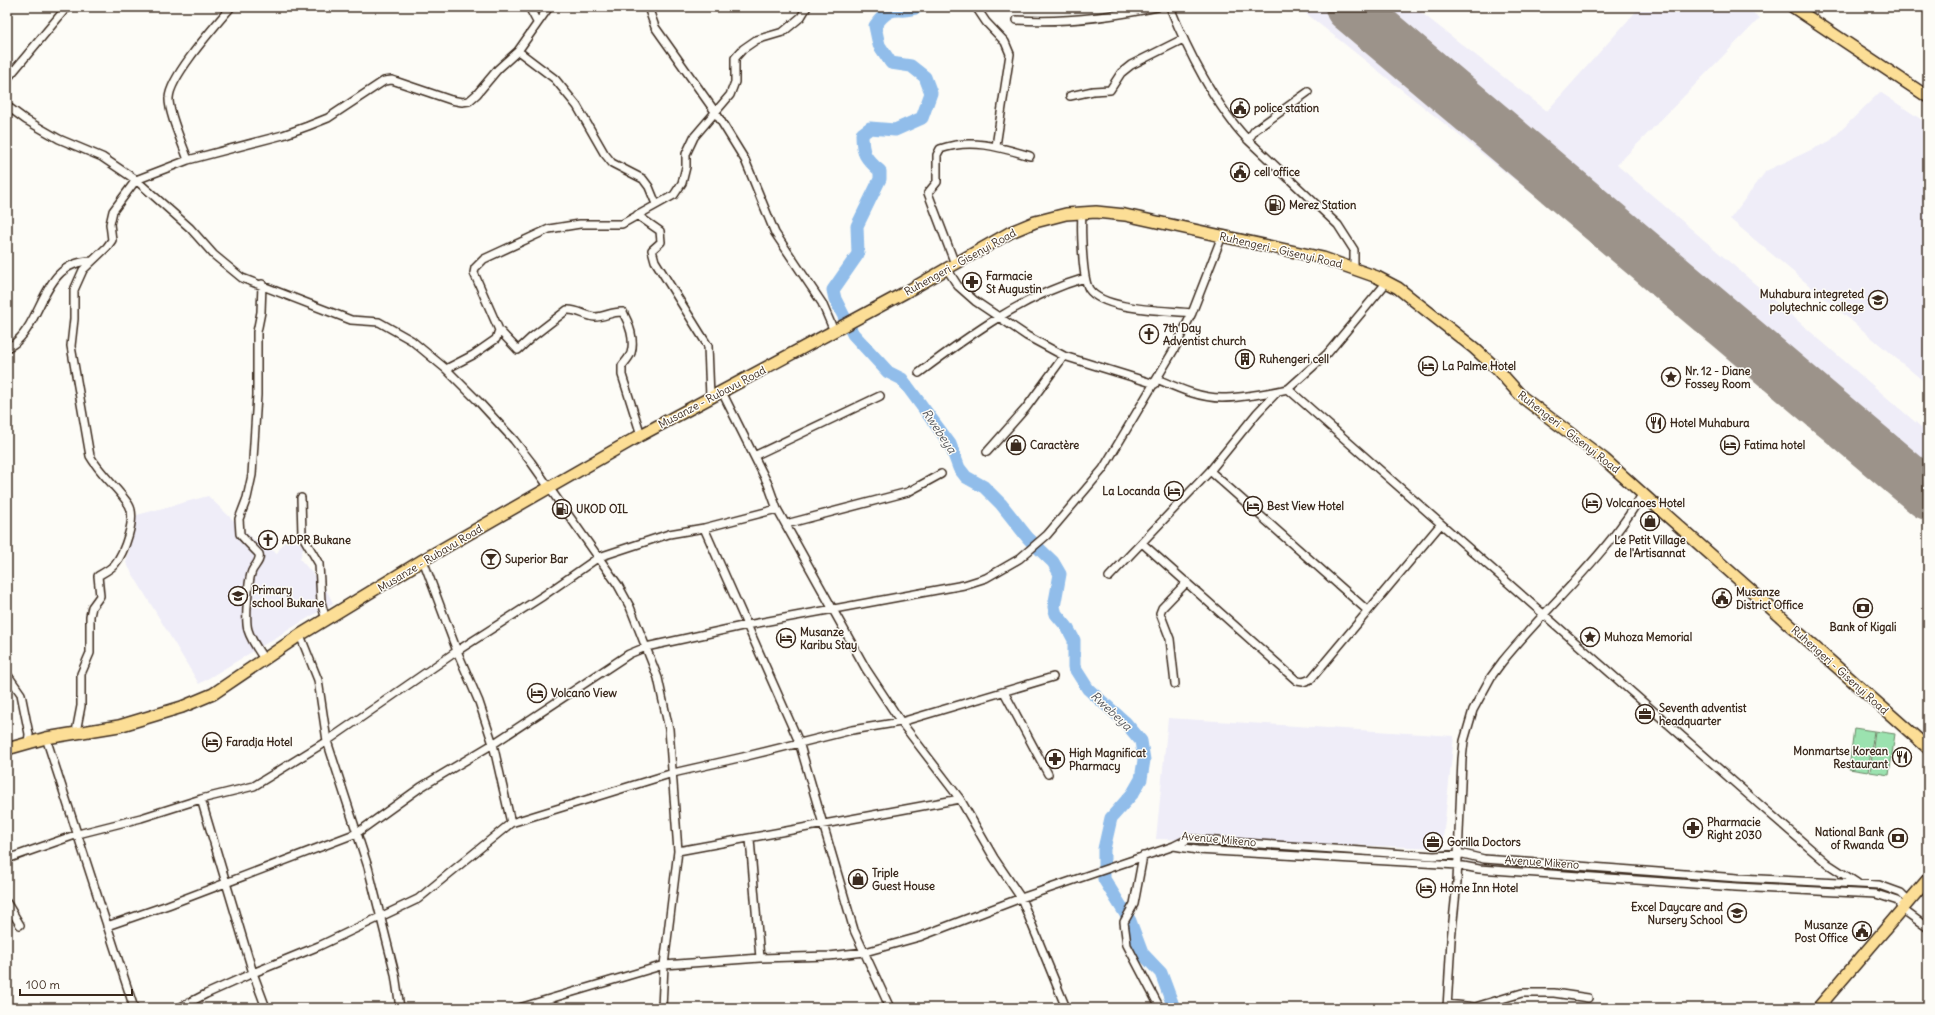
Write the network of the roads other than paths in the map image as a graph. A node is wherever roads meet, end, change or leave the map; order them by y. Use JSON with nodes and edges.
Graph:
{"nodes":[{"id":1,"x":67,"y":7,"type":"edge"},
{"id":2,"x":231,"y":7,"type":"edge"},
{"id":3,"x":529,"y":7,"type":"edge"},
{"id":4,"x":549,"y":7,"type":"edge"},
{"id":5,"x":648,"y":7,"type":"edge"},
{"id":6,"x":807,"y":7,"type":"edge"},
{"id":7,"x":976,"y":7,"type":"edge"},
{"id":8,"x":1157,"y":7,"type":"edge"},
{"id":9,"x":1170,"y":7,"type":"edge"},
{"id":10,"x":1793,"y":7,"type":"edge"},
{"id":11,"x":1017,"y":20,"type":"dead end"},
{"id":12,"x":537,"y":22,"type":"junction"},
{"id":13,"x":1183,"y":38,"type":"junction"},
{"id":14,"x":518,"y":51,"type":"junction"},
{"id":15,"x":7,"y":79,"type":"edge"},
{"id":16,"x":1308,"y":92,"type":"dead end"},
{"id":17,"x":1070,"y":96,"type":"dead end"},
{"id":18,"x":1928,"y":97,"type":"edge"},
{"id":19,"x":7,"y":106,"type":"edge"},
{"id":20,"x":716,"y":113,"type":"junction"},
{"id":21,"x":1248,"y":140,"type":"junction"},
{"id":22,"x":996,"y":146,"type":"junction"},
{"id":23,"x":1030,"y":156,"type":"dead end"},
{"id":24,"x":188,"y":160,"type":"junction"},
{"id":25,"x":136,"y":180,"type":"junction"},
{"id":26,"x":656,"y":204,"type":"junction"},
{"id":27,"x":1082,"y":213,"type":"junction"},
{"id":28,"x":637,"y":216,"type":"junction"},
{"id":29,"x":1222,"y":236,"type":"junction"},
{"id":30,"x":92,"y":261,"type":"junction"},
{"id":31,"x":951,"y":266,"type":"junction"},
{"id":32,"x":1354,"y":268,"type":"junction"},
{"id":33,"x":1085,"y":278,"type":"junction"},
{"id":34,"x":1386,"y":282,"type":"junction"},
{"id":35,"x":262,"y":284,"type":"junction"},
{"id":36,"x":1192,"y":312,"type":"junction"},
{"id":37,"x":1000,"y":316,"type":"junction"},
{"id":38,"x":837,"y":329,"type":"junction"},
{"id":39,"x":499,"y":330,"type":"junction"},
{"id":40,"x":7,"y":348,"type":"edge"},
{"id":41,"x":1064,"y":356,"type":"junction"},
{"id":42,"x":446,"y":369,"type":"junction"},
{"id":43,"x":919,"y":373,"type":"dead end"},
{"id":44,"x":1156,"y":382,"type":"junction"},
{"id":45,"x":1288,"y":389,"type":"junction"},
{"id":46,"x":1278,"y":391,"type":"junction"},
{"id":47,"x":722,"y":392,"type":"junction"},
{"id":48,"x":880,"y":396,"type":"dead end"},
{"id":49,"x":710,"y":397,"type":"junction"},
{"id":50,"x":641,"y":435,"type":"junction"},
{"id":51,"x":987,"y":452,"type":"dead end"},
{"id":52,"x":754,"y":456,"type":"junction"},
{"id":53,"x":1210,"y":471,"type":"junction"},
{"id":54,"x":941,"y":474,"type":"dead end"},
{"id":55,"x":548,"y":488,"type":"junction"},
{"id":56,"x":1643,"y":493,"type":"junction"},
{"id":57,"x":301,"y":498,"type":"dead end"},
{"id":58,"x":777,"y":509,"type":"junction"},
{"id":59,"x":786,"y":524,"type":"junction"},
{"id":60,"x":1441,"y":524,"type":"junction"},
{"id":61,"x":704,"y":528,"type":"junction"},
{"id":62,"x":1142,"y":543,"type":"junction"},
{"id":63,"x":599,"y":557,"type":"junction"},
{"id":64,"x":423,"y":560,"type":"junction"},
{"id":65,"x":1109,"y":577,"type":"dead end"},
{"id":66,"x":1186,"y":582,"type":"junction"},
{"id":67,"x":832,"y":610,"type":"junction"},
{"id":68,"x":1368,"y":611,"type":"junction"},
{"id":69,"x":1544,"y":615,"type":"junction"},
{"id":70,"x":326,"y":620,"type":"junction"},
{"id":71,"x":747,"y":625,"type":"junction"},
{"id":72,"x":300,"y":635,"type":"junction"},
{"id":73,"x":646,"y":647,"type":"junction"},
{"id":74,"x":457,"y":651,"type":"junction"},
{"id":75,"x":264,"y":660,"type":"junction"},
{"id":76,"x":7,"y":674,"type":"edge"},
{"id":77,"x":1053,"y":677,"type":"dead end"},
{"id":78,"x":1175,"y":684,"type":"dead end"},
{"id":79,"x":1004,"y":692,"type":"junction"},
{"id":80,"x":902,"y":722,"type":"junction"},
{"id":81,"x":76,"y":732,"type":"junction"},
{"id":82,"x":46,"y":738,"type":"junction"},
{"id":83,"x":328,"y":741,"type":"junction"},
{"id":84,"x":799,"y":742,"type":"junction"},
{"id":85,"x":28,"y":744,"type":"junction"},
{"id":86,"x":493,"y":744,"type":"junction"},
{"id":87,"x":1928,"y":748,"type":"edge"},
{"id":88,"x":7,"y":749,"type":"edge"},
{"id":89,"x":673,"y":773,"type":"junction"},
{"id":90,"x":1048,"y":774,"type":"dead end"},
{"id":91,"x":201,"y":799,"type":"junction"},
{"id":92,"x":960,"y":799,"type":"junction"},
{"id":93,"x":511,"y":823,"type":"junction"},
{"id":94,"x":824,"y":825,"type":"junction"},
{"id":95,"x":357,"y":833,"type":"junction"},
{"id":96,"x":78,"y":834,"type":"junction"},
{"id":97,"x":750,"y":838,"type":"junction"},
{"id":98,"x":1174,"y":846,"type":"junction"},
{"id":99,"x":678,"y":852,"type":"junction"},
{"id":100,"x":1458,"y":855,"type":"junction"},
{"id":101,"x":1143,"y":856,"type":"junction"},
{"id":102,"x":7,"y":859,"type":"edge"},
{"id":103,"x":1458,"y":865,"type":"junction"},
{"id":104,"x":1843,"y":875,"type":"junction"},
{"id":105,"x":1928,"y":879,"type":"edge"},
{"id":106,"x":227,"y":882,"type":"junction"},
{"id":107,"x":1836,"y":883,"type":"junction"},
{"id":108,"x":1860,"y":884,"type":"junction"},
{"id":109,"x":1829,"y":892,"type":"junction"},
{"id":110,"x":1865,"y":894,"type":"junction"},
{"id":111,"x":1021,"y":898,"type":"junction"},
{"id":112,"x":7,"y":903,"type":"edge"},
{"id":113,"x":1906,"y":905,"type":"junction"},
{"id":114,"x":381,"y":915,"type":"junction"},
{"id":115,"x":20,"y":925,"type":"dead end"},
{"id":116,"x":107,"y":926,"type":"junction"},
{"id":117,"x":1928,"y":928,"type":"edge"},
{"id":118,"x":865,"y":952,"type":"junction"},
{"id":119,"x":760,"y":958,"type":"junction"},
{"id":120,"x":664,"y":965,"type":"junction"},
{"id":121,"x":253,"y":973,"type":"junction"},
{"id":122,"x":1588,"y":998,"type":"dead end"},
{"id":123,"x":1447,"y":1006,"type":"edge"},
{"id":124,"x":134,"y":1008,"type":"edge"},
{"id":125,"x":180,"y":1008,"type":"edge"},
{"id":126,"x":266,"y":1008,"type":"edge"},
{"id":127,"x":400,"y":1008,"type":"edge"},
{"id":128,"x":519,"y":1008,"type":"edge"},
{"id":129,"x":662,"y":1008,"type":"edge"},
{"id":130,"x":890,"y":1008,"type":"edge"},
{"id":131,"x":1066,"y":1008,"type":"edge"},
{"id":132,"x":1160,"y":1008,"type":"edge"},
{"id":133,"x":1818,"y":1008,"type":"edge"}],
"edges":[{"from":1,"to":15,"type":"street"},
{"from":2,"to":24,"type":"street"},
{"from":3,"to":12,"type":"street"},
{"from":4,"to":12,"type":"street"},
{"from":5,"to":20,"type":"street"},
{"from":6,"to":20,"type":"street"},
{"from":7,"to":22,"type":"street"},
{"from":8,"to":11,"type":"street"},
{"from":9,"to":13,"type":"street"},
{"from":10,"to":18,"type":"main road"},
{"from":12,"to":14,"type":"street"},
{"from":13,"to":17,"type":"street"},
{"from":13,"to":21,"type":"street"},
{"from":14,"to":24,"type":"street"},
{"from":14,"to":26,"type":"street"},
{"from":16,"to":21,"type":"street"},
{"from":19,"to":25,"type":"street"},
{"from":20,"to":26,"type":"street"},
{"from":20,"to":38,"type":"street"},
{"from":21,"to":32,"type":"street"},
{"from":22,"to":23,"type":"street"},
{"from":22,"to":31,"type":"street"},
{"from":24,"to":25,"type":"street"},
{"from":25,"to":30,"type":"street"},
{"from":25,"to":35,"type":"street"},
{"from":26,"to":28,"type":"street"},
{"from":27,"to":29,"type":"main road","name":"Ruhengeri - Gisenyi Road"},
{"from":27,"to":31,"type":"main road","name":"Ruhengeri - Gisenyi Road"},
{"from":27,"to":33,"type":"street"},
{"from":28,"to":39,"type":"street"},
{"from":28,"to":49,"type":"street"},
{"from":29,"to":32,"type":"main road","name":"Ruhengeri - Gisenyi Road"},
{"from":29,"to":36,"type":"street"},
{"from":30,"to":40,"type":"street"},
{"from":30,"to":81,"type":"street"},
{"from":31,"to":37,"type":"street"},
{"from":31,"to":38,"type":"main road","name":"Ruhengeri - Gisenyi Road"},
{"from":32,"to":34,"type":"main road","name":"Ruhengeri - Gisenyi Road"},
{"from":33,"to":36,"type":"street"},
{"from":33,"to":37,"type":"street"},
{"from":34,"to":45,"type":"street"},
{"from":34,"to":56,"type":"main road","name":"Ruhengeri - Gisenyi Road"},
{"from":35,"to":42,"type":"street"},
{"from":35,"to":75,"type":"street"},
{"from":36,"to":44,"type":"street"},
{"from":37,"to":41,"type":"street"},
{"from":37,"to":43,"type":"street"},
{"from":38,"to":47,"type":"main road","name":"Musanze - Rubavu Road"},
{"from":39,"to":42,"type":"street"},
{"from":39,"to":50,"type":"street"},
{"from":41,"to":44,"type":"street"},
{"from":41,"to":51,"type":"street"},
{"from":42,"to":55,"type":"street"},
{"from":44,"to":46,"type":"street"},
{"from":44,"to":67,"type":"street"},
{"from":45,"to":46,"type":"street"},
{"from":45,"to":60,"type":"street"},
{"from":46,"to":53,"type":"street"},
{"from":47,"to":49,"type":"main road","name":"Musanze - Rubavu Road"},
{"from":47,"to":52,"type":"street"},
{"from":48,"to":52,"type":"street"},
{"from":49,"to":50,"type":"main road","name":"Musanze - Rubavu Road"},
{"from":50,"to":55,"type":"main road","name":"Musanze - Rubavu Road"},
{"from":52,"to":58,"type":"street"},
{"from":53,"to":62,"type":"street"},
{"from":53,"to":68,"type":"street"},
{"from":54,"to":59,"type":"street"},
{"from":55,"to":63,"type":"street"},
{"from":55,"to":64,"type":"main road","name":"Musanze - Rubavu Road"},
{"from":56,"to":69,"type":"street"},
{"from":56,"to":87,"type":"main road","name":"Ruhengeri - Gisenyi Road"},
{"from":57,"to":70,"type":"street"},
{"from":58,"to":59,"type":"street"},
{"from":58,"to":61,"type":"street"},
{"from":59,"to":67,"type":"street"},
{"from":60,"to":68,"type":"street"},
{"from":60,"to":69,"type":"street"},
{"from":61,"to":63,"type":"street"},
{"from":61,"to":71,"type":"street"},
{"from":62,"to":65,"type":"street"},
{"from":62,"to":66,"type":"street"},
{"from":63,"to":73,"type":"street"},
{"from":63,"to":74,"type":"street"},
{"from":64,"to":70,"type":"main road","name":"Musanze - Rubavu Road"},
{"from":64,"to":74,"type":"street"},
{"from":66,"to":68,"type":"street"},
{"from":66,"to":78,"type":"street"},
{"from":67,"to":71,"type":"street"},
{"from":67,"to":80,"type":"street"},
{"from":69,"to":100,"type":"street"},
{"from":69,"to":104,"type":"street"},
{"from":70,"to":72,"type":"main road","name":"Musanze - Rubavu Road"},
{"from":71,"to":73,"type":"street"},
{"from":71,"to":84,"type":"street"},
{"from":72,"to":75,"type":"main road","name":"Musanze - Rubavu Road"},
{"from":72,"to":83,"type":"street"},
{"from":73,"to":86,"type":"street"},
{"from":73,"to":89,"type":"street"},
{"from":74,"to":83,"type":"street"},
{"from":74,"to":86,"type":"street"},
{"from":75,"to":81,"type":"main road","name":"Musanze - Rubavu Road"},
{"from":76,"to":85,"type":"street"},
{"from":77,"to":79,"type":"street"},
{"from":79,"to":80,"type":"street"},
{"from":79,"to":90,"type":"street"},
{"from":80,"to":84,"type":"street"},
{"from":80,"to":92,"type":"street"},
{"from":81,"to":82,"type":"main road","name":"Musanze - Rubavu Road"},
{"from":82,"to":85,"type":"main road","name":"Musanze - Rubavu Road"},
{"from":82,"to":96,"type":"street"},
{"from":83,"to":91,"type":"street"},
{"from":83,"to":95,"type":"street"},
{"from":84,"to":89,"type":"street"},
{"from":84,"to":94,"type":"street"},
{"from":85,"to":88,"type":"main road","name":"Musanze - Rubavu Road"},
{"from":86,"to":93,"type":"street"},
{"from":86,"to":95,"type":"street"},
{"from":89,"to":93,"type":"street"},
{"from":89,"to":99,"type":"street"},
{"from":91,"to":96,"type":"street"},
{"from":91,"to":106,"type":"street"},
{"from":92,"to":94,"type":"street"},
{"from":92,"to":111,"type":"street"},
{"from":93,"to":114,"type":"street"},
{"from":94,"to":97,"type":"street"},
{"from":94,"to":118,"type":"street"},
{"from":95,"to":106,"type":"street"},
{"from":95,"to":114,"type":"street"},
{"from":96,"to":102,"type":"street"},
{"from":96,"to":116,"type":"street"},
{"from":97,"to":99,"type":"street"},
{"from":97,"to":119,"type":"street"},
{"from":98,"to":100,"type":"street","name":"Avenue Mikeno"},
{"from":98,"to":101,"type":"street"},
{"from":98,"to":103,"type":"street","name":"Avenue Mikeno"},
{"from":99,"to":120,"type":"street"},
{"from":100,"to":103,"type":"street"},
{"from":100,"to":107,"type":"street","name":"Avenue Mikeno"},
{"from":101,"to":111,"type":"street"},
{"from":101,"to":132,"type":"street"},
{"from":103,"to":109,"type":"street","name":"Avenue Mikeno"},
{"from":103,"to":123,"type":"street"},
{"from":104,"to":107,"type":"street"},
{"from":104,"to":108,"type":"street"},
{"from":105,"to":113,"type":"main road"},
{"from":106,"to":116,"type":"street"},
{"from":106,"to":121,"type":"street"},
{"from":107,"to":108,"type":"street","name":"Avenue Mikeno"},
{"from":107,"to":109,"type":"street"},
{"from":108,"to":110,"type":"street"},
{"from":108,"to":113,"type":"street","name":"Avenue Mikeno"},
{"from":109,"to":110,"type":"street","name":"Avenue Mikeno"},
{"from":110,"to":113,"type":"street","name":"Avenue Mikeno"},
{"from":111,"to":118,"type":"street"},
{"from":111,"to":131,"type":"street"},
{"from":112,"to":115,"type":"street"},
{"from":113,"to":117,"type":"street"},
{"from":113,"to":133,"type":"main road"},
{"from":114,"to":121,"type":"street"},
{"from":114,"to":127,"type":"street"},
{"from":116,"to":124,"type":"street"},
{"from":118,"to":119,"type":"street"},
{"from":118,"to":130,"type":"street"},
{"from":119,"to":120,"type":"street"},
{"from":120,"to":128,"type":"street"},
{"from":120,"to":129,"type":"street"},
{"from":121,"to":125,"type":"street"},
{"from":121,"to":126,"type":"street"},
{"from":122,"to":123,"type":"street"}]}
